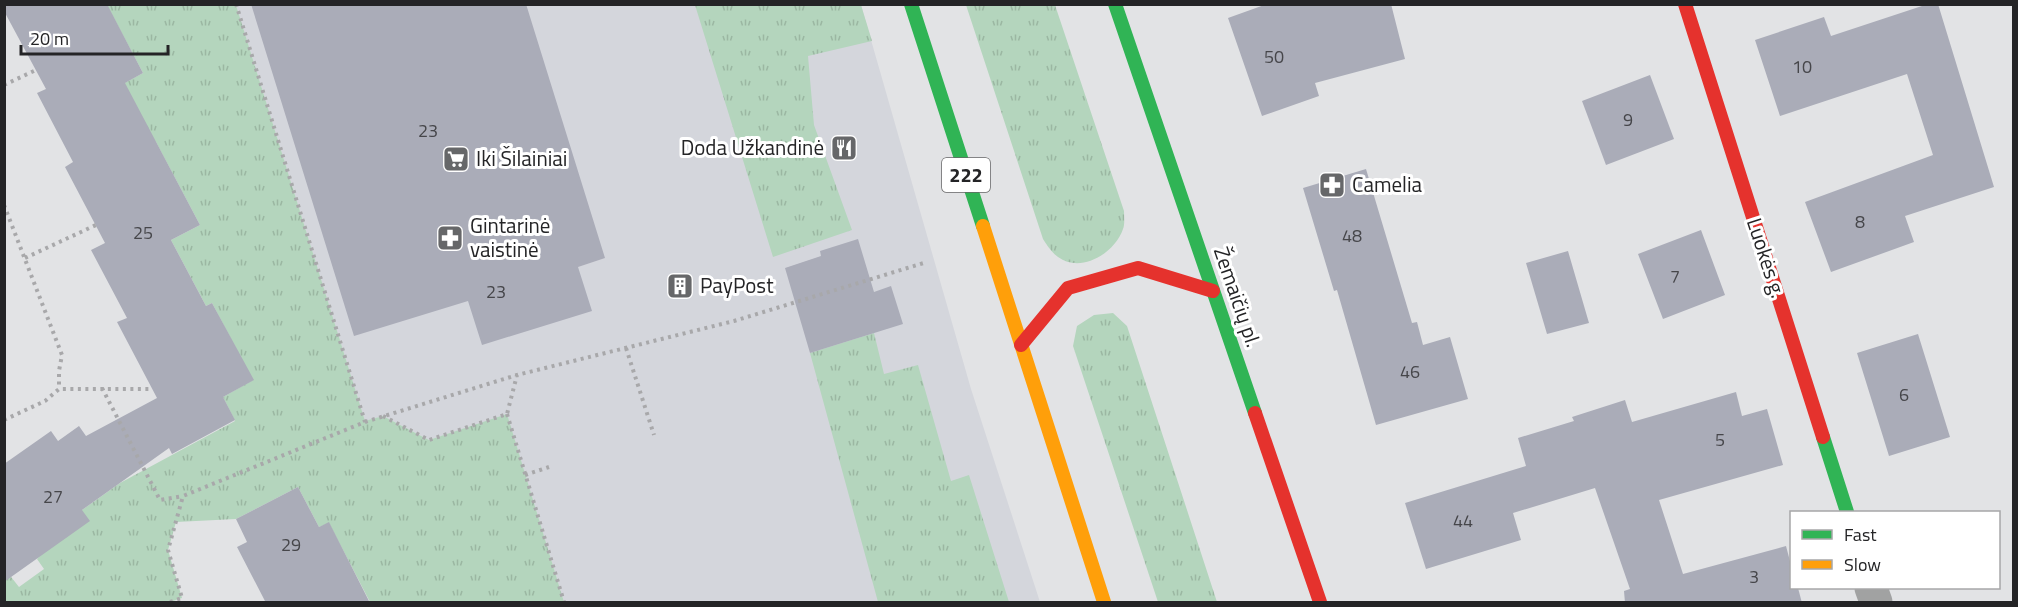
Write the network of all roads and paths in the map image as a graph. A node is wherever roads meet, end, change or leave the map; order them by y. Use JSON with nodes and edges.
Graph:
{"nodes":[{"id":1,"x":236,"y":4,"type":"edge"},
{"id":2,"x":911,"y":4,"type":"edge"},
{"id":3,"x":1114,"y":4,"type":"edge"},
{"id":4,"x":1685,"y":4,"type":"edge"},
{"id":5,"x":36,"y":70,"type":"dead end"},
{"id":6,"x":4,"y":85,"type":"edge"},
{"id":7,"x":4,"y":205,"type":"edge"},
{"id":8,"x":96,"y":225,"type":"dead end"},
{"id":9,"x":25,"y":258,"type":"junction"},
{"id":10,"x":927,"y":262,"type":"dead end"},
{"id":11,"x":1213,"y":291,"type":"junction"},
{"id":12,"x":1021,"y":345,"type":"junction"},
{"id":13,"x":626,"y":348,"type":"junction"},
{"id":14,"x":517,"y":375,"type":"junction"},
{"id":15,"x":102,"y":388,"type":"junction"},
{"id":16,"x":59,"y":389,"type":"junction"},
{"id":17,"x":152,"y":389,"type":"dead end"},
{"id":18,"x":507,"y":414,"type":"junction"},
{"id":19,"x":383,"y":416,"type":"junction"},
{"id":20,"x":4,"y":420,"type":"edge"},
{"id":21,"x":365,"y":422,"type":"junction"},
{"id":22,"x":654,"y":435,"type":"dead end"},
{"id":23,"x":549,"y":467,"type":"dead end"},
{"id":24,"x":525,"y":475,"type":"junction"},
{"id":25,"x":183,"y":496,"type":"junction"},
{"id":26,"x":1846,"y":511,"type":"edge"},
{"id":27,"x":183,"y":600,"type":"edge"},
{"id":28,"x":170,"y":603,"type":"edge"},
{"id":29,"x":564,"y":603,"type":"edge"},
{"id":30,"x":1104,"y":603,"type":"edge"},
{"id":31,"x":1320,"y":603,"type":"edge"}],
"edges":[{"from":1,"to":21,"type":"path"},
{"from":2,"to":12,"type":"main road","number":"222"},
{"from":3,"to":11,"type":"main road","name":"Žemaičių pl."},
{"from":4,"to":26,"type":"main road","name":"Luokės g."},
{"from":5,"to":6,"type":"path"},
{"from":7,"to":9,"type":"path"},
{"from":8,"to":9,"type":"path"},
{"from":9,"to":16,"type":"path"},
{"from":10,"to":13,"type":"path"},
{"from":11,"to":12,"type":"main road"},
{"from":11,"to":31,"type":"main road","name":"Žemaičių pl."},
{"from":12,"to":30,"type":"main road","number":"222"},
{"from":13,"to":14,"type":"path"},
{"from":13,"to":22,"type":"path"},
{"from":14,"to":18,"type":"path"},
{"from":14,"to":19,"type":"path"},
{"from":15,"to":16,"type":"path"},
{"from":15,"to":17,"type":"path"},
{"from":15,"to":25,"type":"path"},
{"from":16,"to":20,"type":"path"},
{"from":18,"to":19,"type":"path"},
{"from":18,"to":24,"type":"path"},
{"from":19,"to":21,"type":"path"},
{"from":21,"to":25,"type":"path"},
{"from":23,"to":24,"type":"path"},
{"from":24,"to":29,"type":"path"},
{"from":25,"to":27,"type":"path"},
{"from":27,"to":28,"type":"path"}]}
